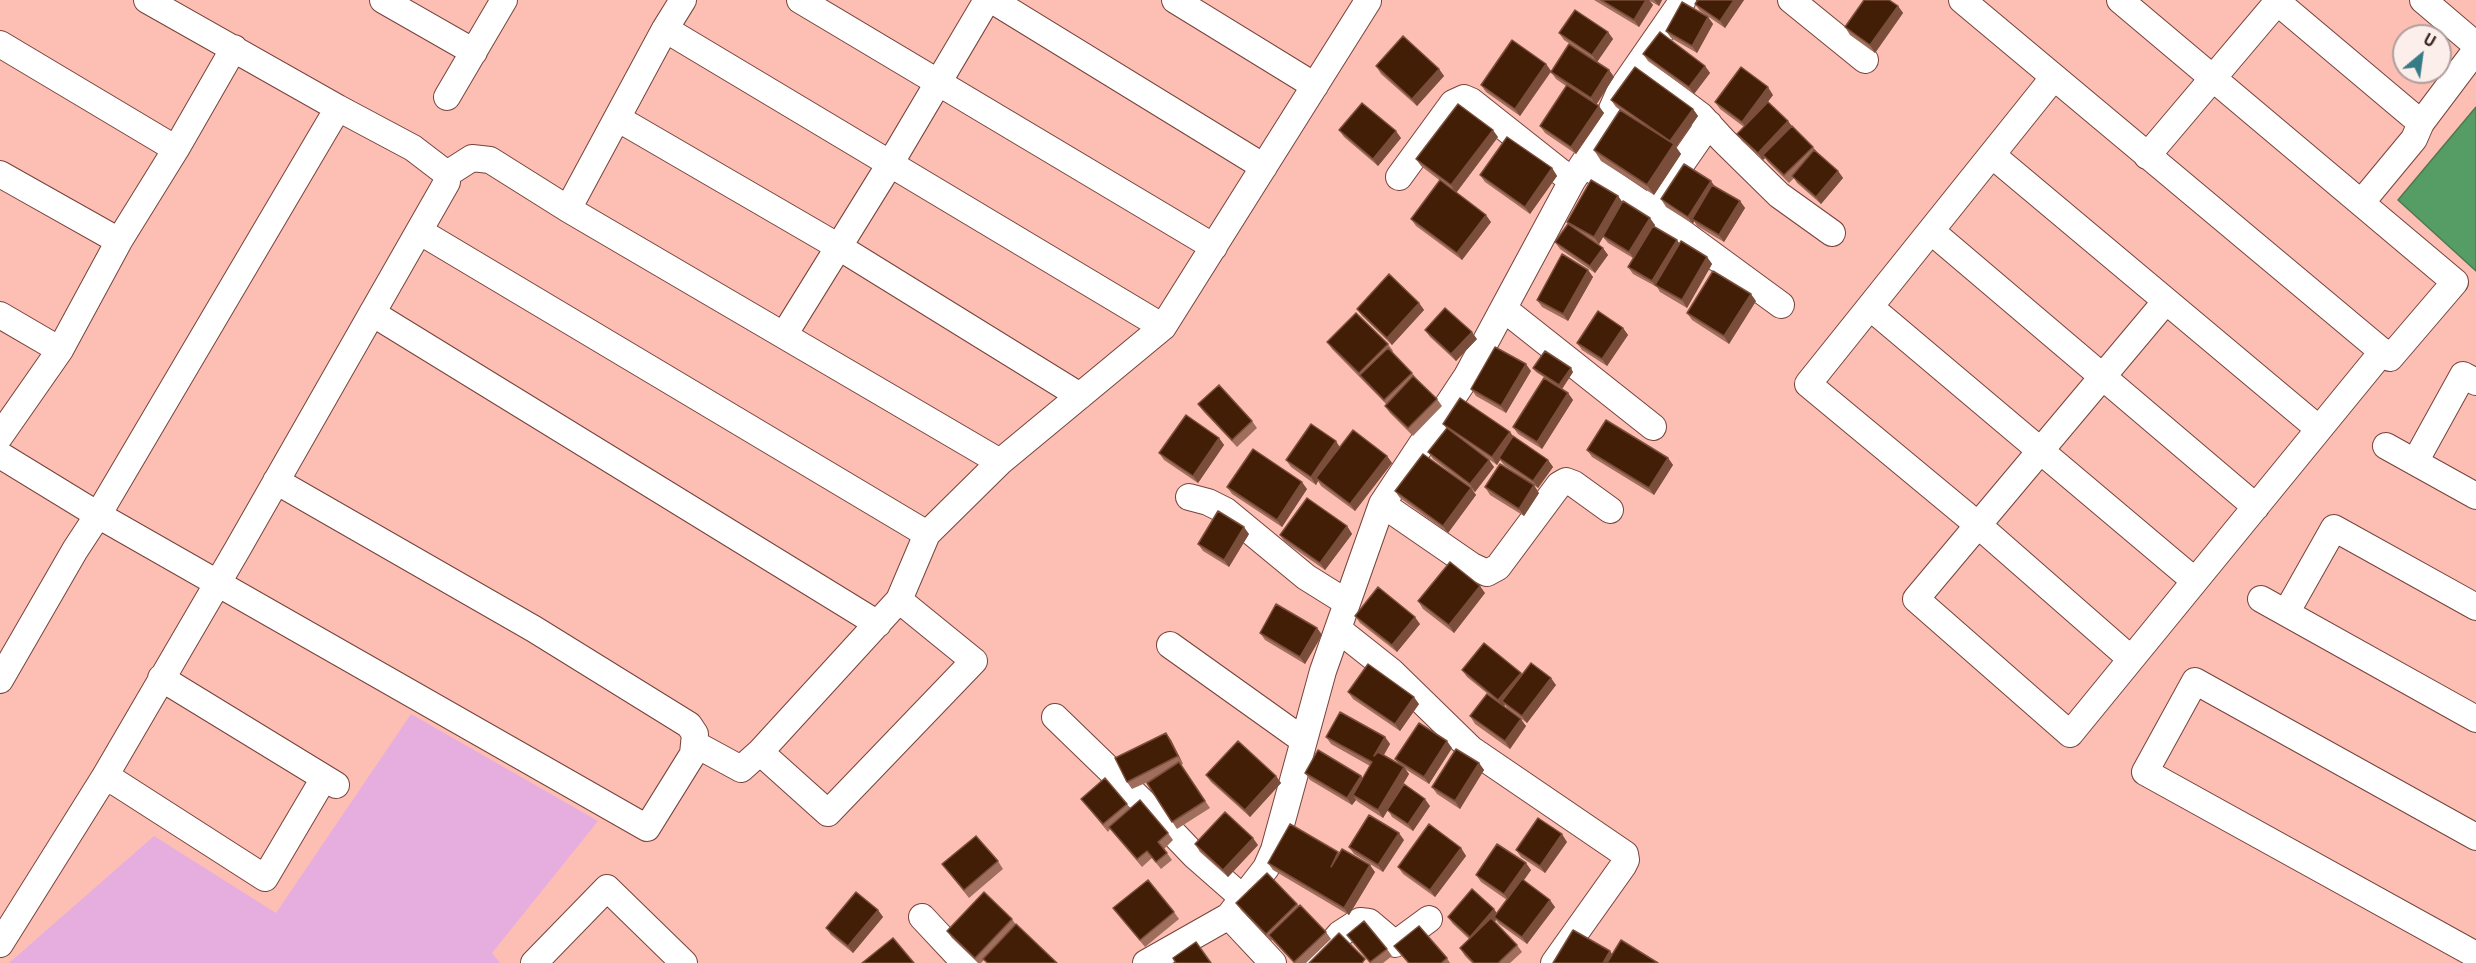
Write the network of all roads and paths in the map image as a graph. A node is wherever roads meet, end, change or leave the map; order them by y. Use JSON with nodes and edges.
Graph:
{"nodes":[{"id":1,"x":147,"y":0,"type":"edge"},
{"id":2,"x":383,"y":0,"type":"edge"},
{"id":3,"x":504,"y":0,"type":"edge"},
{"id":4,"x":683,"y":0,"type":"edge"},
{"id":5,"x":800,"y":0,"type":"edge"},
{"id":6,"x":987,"y":0,"type":"edge"},
{"id":7,"x":992,"y":0,"type":"edge"},
{"id":8,"x":1175,"y":0,"type":"edge"},
{"id":9,"x":1366,"y":0,"type":"edge"},
{"id":10,"x":1683,"y":0,"type":"edge"},
{"id":11,"x":1791,"y":0,"type":"edge"},
{"id":12,"x":1962,"y":0,"type":"edge"},
{"id":13,"x":2120,"y":0,"type":"edge"},
{"id":14,"x":2423,"y":0,"type":"edge"},
{"id":15,"x":2277,"y":1,"type":"edge"},
{"id":16,"x":665,"y":29,"type":"junction"},
{"id":17,"x":0,"y":44,"type":"edge"},
{"id":18,"x":2476,"y":45,"type":"edge"},
{"id":19,"x":234,"y":48,"type":"junction"},
{"id":20,"x":2476,"y":50,"type":"edge"},
{"id":21,"x":474,"y":52,"type":"junction"},
{"id":22,"x":1866,"y":60,"type":"dead end"},
{"id":23,"x":1637,"y":69,"type":"junction"},
{"id":24,"x":2054,"y":77,"type":"junction"},
{"id":25,"x":2213,"y":78,"type":"junction"},
{"id":26,"x":939,"y":83,"type":"junction"},
{"id":27,"x":1315,"y":86,"type":"junction"},
{"id":28,"x":447,"y":97,"type":"dead end"},
{"id":29,"x":338,"y":108,"type":"junction"},
{"id":30,"x":617,"y":118,"type":"junction"},
{"id":31,"x":2421,"y":123,"type":"junction"},
{"id":32,"x":1709,"y":124,"type":"junction"},
{"id":33,"x":176,"y":149,"type":"junction"},
{"id":34,"x":1992,"y":155,"type":"junction"},
{"id":35,"x":2147,"y":156,"type":"junction"},
{"id":36,"x":890,"y":164,"type":"junction"},
{"id":37,"x":1264,"y":167,"type":"junction"},
{"id":38,"x":1578,"y":172,"type":"junction"},
{"id":39,"x":0,"y":174,"type":"edge"},
{"id":40,"x":447,"y":174,"type":"junction"},
{"id":41,"x":1399,"y":177,"type":"dead end"},
{"id":42,"x":2361,"y":203,"type":"junction"},
{"id":43,"x":568,"y":209,"type":"junction"},
{"id":44,"x":1650,"y":209,"type":"junction"},
{"id":45,"x":419,"y":231,"type":"junction"},
{"id":46,"x":1931,"y":231,"type":"junction"},
{"id":47,"x":1832,"y":233,"type":"dead end"},
{"id":48,"x":119,"y":241,"type":"junction"},
{"id":49,"x":839,"y":247,"type":"junction"},
{"id":50,"x":1214,"y":247,"type":"junction"},
{"id":51,"x":2166,"y":301,"type":"junction"},
{"id":52,"x":1781,"y":305,"type":"dead end"},
{"id":53,"x":1870,"y":307,"type":"junction"},
{"id":54,"x":1504,"y":309,"type":"junction"},
{"id":55,"x":372,"y":313,"type":"junction"},
{"id":56,"x":0,"y":315,"type":"edge"},
{"id":57,"x":1163,"y":327,"type":"junction"},
{"id":58,"x":783,"y":335,"type":"junction"},
{"id":59,"x":60,"y":350,"type":"junction"},
{"id":60,"x":2383,"y":351,"type":"junction"},
{"id":61,"x":2101,"y":376,"type":"junction"},
{"id":62,"x":2476,"y":382,"type":"edge"},
{"id":63,"x":1080,"y":396,"type":"junction"},
{"id":64,"x":1653,"y":427,"type":"dead end"},
{"id":65,"x":2319,"y":429,"type":"junction"},
{"id":66,"x":0,"y":436,"type":"edge"},
{"id":67,"x":2386,"y":446,"type":"dead end"},
{"id":68,"x":2039,"y":450,"type":"junction"},
{"id":69,"x":0,"y":455,"type":"edge"},
{"id":70,"x":999,"y":462,"type":"junction"},
{"id":71,"x":2415,"y":462,"type":"junction"},
{"id":72,"x":276,"y":481,"type":"junction"},
{"id":73,"x":2476,"y":496,"type":"edge"},
{"id":74,"x":1189,"y":497,"type":"dead end"},
{"id":75,"x":1382,"y":504,"type":"junction"},
{"id":76,"x":2256,"y":507,"type":"junction"},
{"id":77,"x":1610,"y":510,"type":"dead end"},
{"id":78,"x":98,"y":514,"type":"junction"},
{"id":79,"x":1978,"y":525,"type":"junction"},
{"id":80,"x":927,"y":534,"type":"junction"},
{"id":81,"x":2195,"y":581,"type":"junction"},
{"id":82,"x":217,"y":583,"type":"junction"},
{"id":83,"x":2261,"y":598,"type":"dead end"},
{"id":84,"x":899,"y":600,"type":"junction"},
{"id":85,"x":1346,"y":602,"type":"junction"},
{"id":86,"x":2476,"y":607,"type":"edge"},
{"id":87,"x":2286,"y":613,"type":"junction"},
{"id":88,"x":878,"y":624,"type":"junction"},
{"id":89,"x":1339,"y":630,"type":"junction"},
{"id":90,"x":1170,"y":645,"type":"dead end"},
{"id":91,"x":2131,"y":659,"type":"junction"},
{"id":92,"x":161,"y":678,"type":"junction"},
{"id":93,"x":0,"y":680,"type":"edge"},
{"id":94,"x":1055,"y":717,"type":"dead end"},
{"id":95,"x":2476,"y":719,"type":"edge"},
{"id":96,"x":1303,"y":740,"type":"junction"},
{"id":97,"x":695,"y":744,"type":"junction"},
{"id":98,"x":760,"y":752,"type":"junction"},
{"id":99,"x":104,"y":778,"type":"junction"},
{"id":100,"x":2476,"y":837,"type":"edge"},
{"id":101,"x":1236,"y":908,"type":"junction"},
{"id":102,"x":921,"y":917,"type":"dead end"},
{"id":103,"x":1429,"y":920,"type":"dead end"},
{"id":104,"x":0,"y":944,"type":"edge"},
{"id":105,"x":2476,"y":955,"type":"edge"},
{"id":106,"x":1156,"y":960,"type":"edge"},
{"id":107,"x":534,"y":963,"type":"edge"},
{"id":108,"x":684,"y":963,"type":"edge"},
{"id":109,"x":965,"y":963,"type":"edge"},
{"id":110,"x":1273,"y":963,"type":"edge"},
{"id":111,"x":1315,"y":963,"type":"edge"},
{"id":112,"x":1554,"y":963,"type":"edge"}],
"edges":[{"from":1,"to":19,"type":"street"},
{"from":2,"to":21,"type":"street"},
{"from":3,"to":21,"type":"street"},
{"from":4,"to":16,"type":"street"},
{"from":5,"to":26,"type":"street"},
{"from":6,"to":26,"type":"street"},
{"from":7,"to":37,"type":"street"},
{"from":8,"to":27,"type":"street"},
{"from":9,"to":27,"type":"street"},
{"from":10,"to":23,"type":"street"},
{"from":11,"to":22,"type":"street"},
{"from":12,"to":24,"type":"street"},
{"from":13,"to":25,"type":"street"},
{"from":14,"to":18,"type":"street"},
{"from":15,"to":25,"type":"street"},
{"from":15,"to":31,"type":"street"},
{"from":16,"to":30,"type":"street"},
{"from":16,"to":36,"type":"street"},
{"from":17,"to":33,"type":"street"},
{"from":19,"to":29,"type":"street"},
{"from":19,"to":33,"type":"street"},
{"from":20,"to":31,"type":"street"},
{"from":21,"to":28,"type":"street"},
{"from":23,"to":32,"type":"street"},
{"from":23,"to":38,"type":"street"},
{"from":24,"to":34,"type":"street"},
{"from":24,"to":35,"type":"street"},
{"from":25,"to":35,"type":"street"},
{"from":25,"to":42,"type":"street"},
{"from":26,"to":36,"type":"street"},
{"from":26,"to":50,"type":"street"},
{"from":27,"to":37,"type":"street"},
{"from":29,"to":40,"type":"street"},
{"from":29,"to":78,"type":"street"},
{"from":30,"to":43,"type":"street"},
{"from":30,"to":49,"type":"street"},
{"from":31,"to":42,"type":"street"},
{"from":32,"to":44,"type":"street"},
{"from":32,"to":47,"type":"street"},
{"from":33,"to":48,"type":"street"},
{"from":34,"to":46,"type":"street"},
{"from":34,"to":51,"type":"street"},
{"from":35,"to":60,"type":"street"},
{"from":36,"to":49,"type":"street"},
{"from":36,"to":57,"type":"street"},
{"from":37,"to":50,"type":"street"},
{"from":38,"to":41,"type":"street"},
{"from":38,"to":44,"type":"street"},
{"from":38,"to":54,"type":"street"},
{"from":39,"to":48,"type":"street"},
{"from":40,"to":43,"type":"street"},
{"from":40,"to":45,"type":"street"},
{"from":42,"to":60,"type":"street"},
{"from":43,"to":58,"type":"street"},
{"from":44,"to":52,"type":"street"},
{"from":45,"to":55,"type":"street"},
{"from":45,"to":80,"type":"street"},
{"from":46,"to":53,"type":"street"},
{"from":46,"to":61,"type":"street"},
{"from":48,"to":59,"type":"street"},
{"from":49,"to":58,"type":"street"},
{"from":49,"to":63,"type":"street"},
{"from":50,"to":57,"type":"street"},
{"from":51,"to":61,"type":"street"},
{"from":51,"to":65,"type":"street"},
{"from":53,"to":68,"type":"street"},
{"from":53,"to":79,"type":"street"},
{"from":54,"to":64,"type":"street"},
{"from":54,"to":75,"type":"street"},
{"from":55,"to":72,"type":"street"},
{"from":55,"to":88,"type":"street"},
{"from":56,"to":59,"type":"street"},
{"from":57,"to":63,"type":"street"},
{"from":58,"to":70,"type":"street"},
{"from":59,"to":66,"type":"street"},
{"from":60,"to":65,"type":"street"},
{"from":61,"to":68,"type":"street"},
{"from":61,"to":76,"type":"street"},
{"from":62,"to":71,"type":"street"},
{"from":63,"to":70,"type":"street"},
{"from":65,"to":76,"type":"street"},
{"from":67,"to":71,"type":"street"},
{"from":68,"to":79,"type":"street"},
{"from":68,"to":81,"type":"street"},
{"from":69,"to":78,"type":"street"},
{"from":70,"to":80,"type":"street"},
{"from":71,"to":73,"type":"street"},
{"from":72,"to":82,"type":"street"},
{"from":72,"to":97,"type":"street"},
{"from":74,"to":85,"type":"street"},
{"from":75,"to":77,"type":"street"},
{"from":75,"to":85,"type":"street"},
{"from":76,"to":81,"type":"street"},
{"from":78,"to":82,"type":"street"},
{"from":78,"to":93,"type":"street"},
{"from":79,"to":91,"type":"street"},
{"from":79,"to":91,"type":"street"},
{"from":80,"to":84,"type":"street"},
{"from":81,"to":91,"type":"street"},
{"from":82,"to":92,"type":"street"},
{"from":82,"to":97,"type":"street"},
{"from":83,"to":87,"type":"street"},
{"from":84,"to":88,"type":"street"},
{"from":84,"to":98,"type":"street"},
{"from":85,"to":89,"type":"street"},
{"from":86,"to":87,"type":"street"},
{"from":87,"to":95,"type":"street"},
{"from":88,"to":98,"type":"street"},
{"from":89,"to":96,"type":"street"},
{"from":89,"to":112,"type":"street"},
{"from":90,"to":96,"type":"street"},
{"from":92,"to":99,"type":"street"},
{"from":92,"to":99,"type":"street"},
{"from":94,"to":101,"type":"street"},
{"from":96,"to":101,"type":"street"},
{"from":97,"to":98,"type":"street"},
{"from":99,"to":104,"type":"street"},
{"from":100,"to":105,"type":"street"},
{"from":101,"to":106,"type":"street"},
{"from":101,"to":110,"type":"street"},
{"from":102,"to":109,"type":"street"},
{"from":103,"to":111,"type":"street"},
{"from":107,"to":108,"type":"street"}]}
